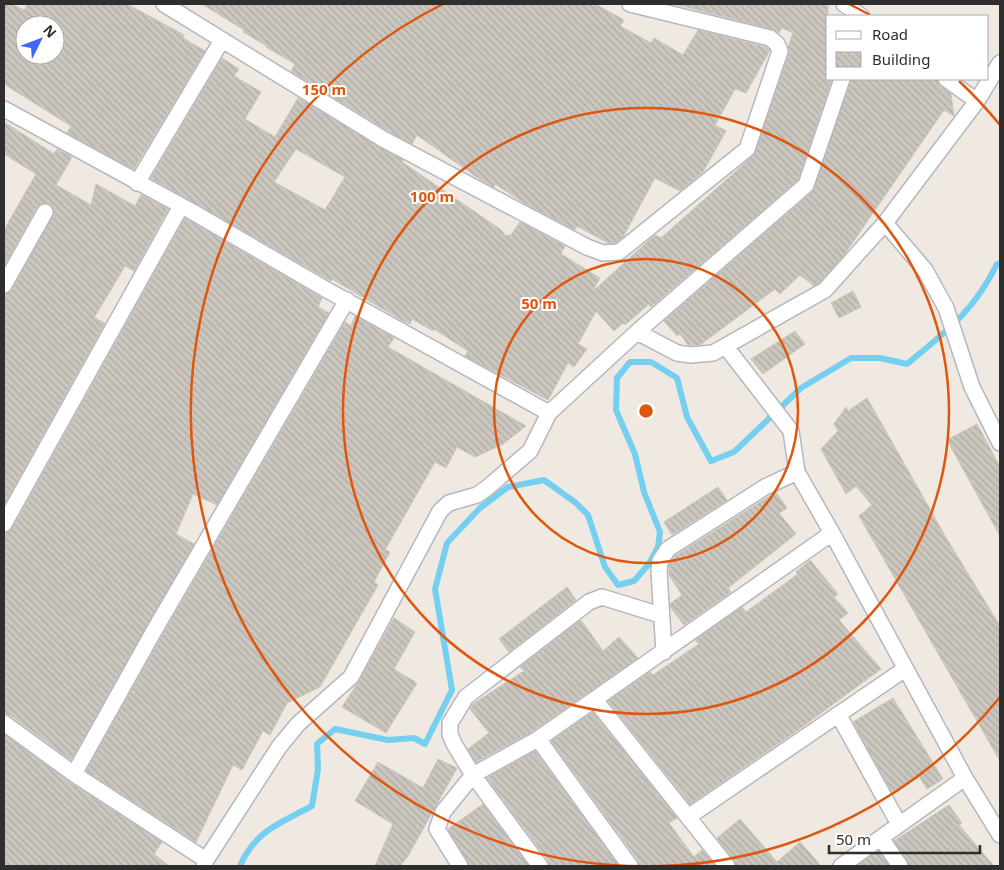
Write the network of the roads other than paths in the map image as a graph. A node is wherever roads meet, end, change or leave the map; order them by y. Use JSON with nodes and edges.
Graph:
{"nodes":[{"id":1,"x":164,"y":4,"type":"edge"},
{"id":2,"x":630,"y":4,"type":"edge"},
{"id":3,"x":844,"y":4,"type":"edge"},
{"id":4,"x":860,"y":15,"type":"edge"},
{"id":5,"x":222,"y":40,"type":"junction"},
{"id":6,"x":1000,"y":63,"type":"edge"},
{"id":7,"x":842,"y":80,"type":"edge"},
{"id":8,"x":947,"y":80,"type":"edge"},
{"id":9,"x":977,"y":101,"type":"junction"},
{"id":10,"x":4,"y":109,"type":"edge"},
{"id":11,"x":137,"y":183,"type":"junction"},
{"id":12,"x":181,"y":206,"type":"junction"},
{"id":13,"x":45,"y":212,"type":"dead end"},
{"id":14,"x":886,"y":223,"type":"junction"},
{"id":15,"x":4,"y":283,"type":"edge"},
{"id":16,"x":347,"y":300,"type":"junction"},
{"id":17,"x":637,"y":332,"type":"junction"},
{"id":18,"x":726,"y":348,"type":"junction"},
{"id":19,"x":549,"y":413,"type":"junction"},
{"id":20,"x":1000,"y":443,"type":"edge"},
{"id":21,"x":797,"y":472,"type":"junction"},
{"id":22,"x":4,"y":524,"type":"edge"},
{"id":23,"x":832,"y":533,"type":"junction"},
{"id":24,"x":660,"y":615,"type":"junction"},
{"id":25,"x":664,"y":652,"type":"junction"},
{"id":26,"x":905,"y":669,"type":"junction"},
{"id":27,"x":595,"y":700,"type":"junction"},
{"id":28,"x":838,"y":714,"type":"junction"},
{"id":29,"x":4,"y":723,"type":"edge"},
{"id":30,"x":538,"y":740,"type":"junction"},
{"id":31,"x":74,"y":774,"type":"junction"},
{"id":32,"x":473,"y":775,"type":"junction"},
{"id":33,"x":965,"y":778,"type":"junction"},
{"id":34,"x":688,"y":817,"type":"junction"},
{"id":35,"x":898,"y":824,"type":"junction"},
{"id":36,"x":1000,"y":835,"type":"edge"},
{"id":37,"x":880,"y":838,"type":"junction"},
{"id":38,"x":205,"y":863,"type":"edge"},
{"id":39,"x":460,"y":866,"type":"edge"},
{"id":40,"x":540,"y":866,"type":"edge"},
{"id":41,"x":630,"y":866,"type":"edge"},
{"id":42,"x":727,"y":866,"type":"edge"},
{"id":43,"x":841,"y":866,"type":"edge"},
{"id":44,"x":900,"y":866,"type":"edge"}],
"edges":[{"from":1,"to":5,"type":"street"},
{"from":2,"to":5,"type":"street"},
{"from":3,"to":4,"type":"street"},
{"from":5,"to":11,"type":"street"},
{"from":6,"to":9,"type":"street"},
{"from":7,"to":17,"type":"street"},
{"from":8,"to":9,"type":"street"},
{"from":9,"to":14,"type":"street"},
{"from":10,"to":11,"type":"street"},
{"from":11,"to":12,"type":"street"},
{"from":12,"to":16,"type":"street"},
{"from":12,"to":22,"type":"street"},
{"from":13,"to":15,"type":"street"},
{"from":14,"to":18,"type":"street"},
{"from":14,"to":20,"type":"street"},
{"from":16,"to":19,"type":"street"},
{"from":16,"to":31,"type":"street"},
{"from":17,"to":18,"type":"street"},
{"from":17,"to":19,"type":"street"},
{"from":18,"to":21,"type":"street"},
{"from":19,"to":38,"type":"street"},
{"from":21,"to":23,"type":"street"},
{"from":21,"to":24,"type":"street"},
{"from":23,"to":25,"type":"street"},
{"from":23,"to":26,"type":"street"},
{"from":24,"to":25,"type":"street"},
{"from":24,"to":32,"type":"street"},
{"from":25,"to":27,"type":"street"},
{"from":26,"to":28,"type":"street"},
{"from":26,"to":33,"type":"street"},
{"from":27,"to":30,"type":"street"},
{"from":27,"to":34,"type":"street"},
{"from":28,"to":34,"type":"street"},
{"from":28,"to":35,"type":"street"},
{"from":29,"to":31,"type":"street"},
{"from":30,"to":32,"type":"street"},
{"from":30,"to":41,"type":"street"},
{"from":31,"to":38,"type":"street"},
{"from":32,"to":39,"type":"street"},
{"from":32,"to":40,"type":"street"},
{"from":33,"to":35,"type":"street"},
{"from":33,"to":36,"type":"street"},
{"from":34,"to":42,"type":"street"},
{"from":35,"to":37,"type":"street"},
{"from":37,"to":43,"type":"street"},
{"from":37,"to":44,"type":"street"}]}
